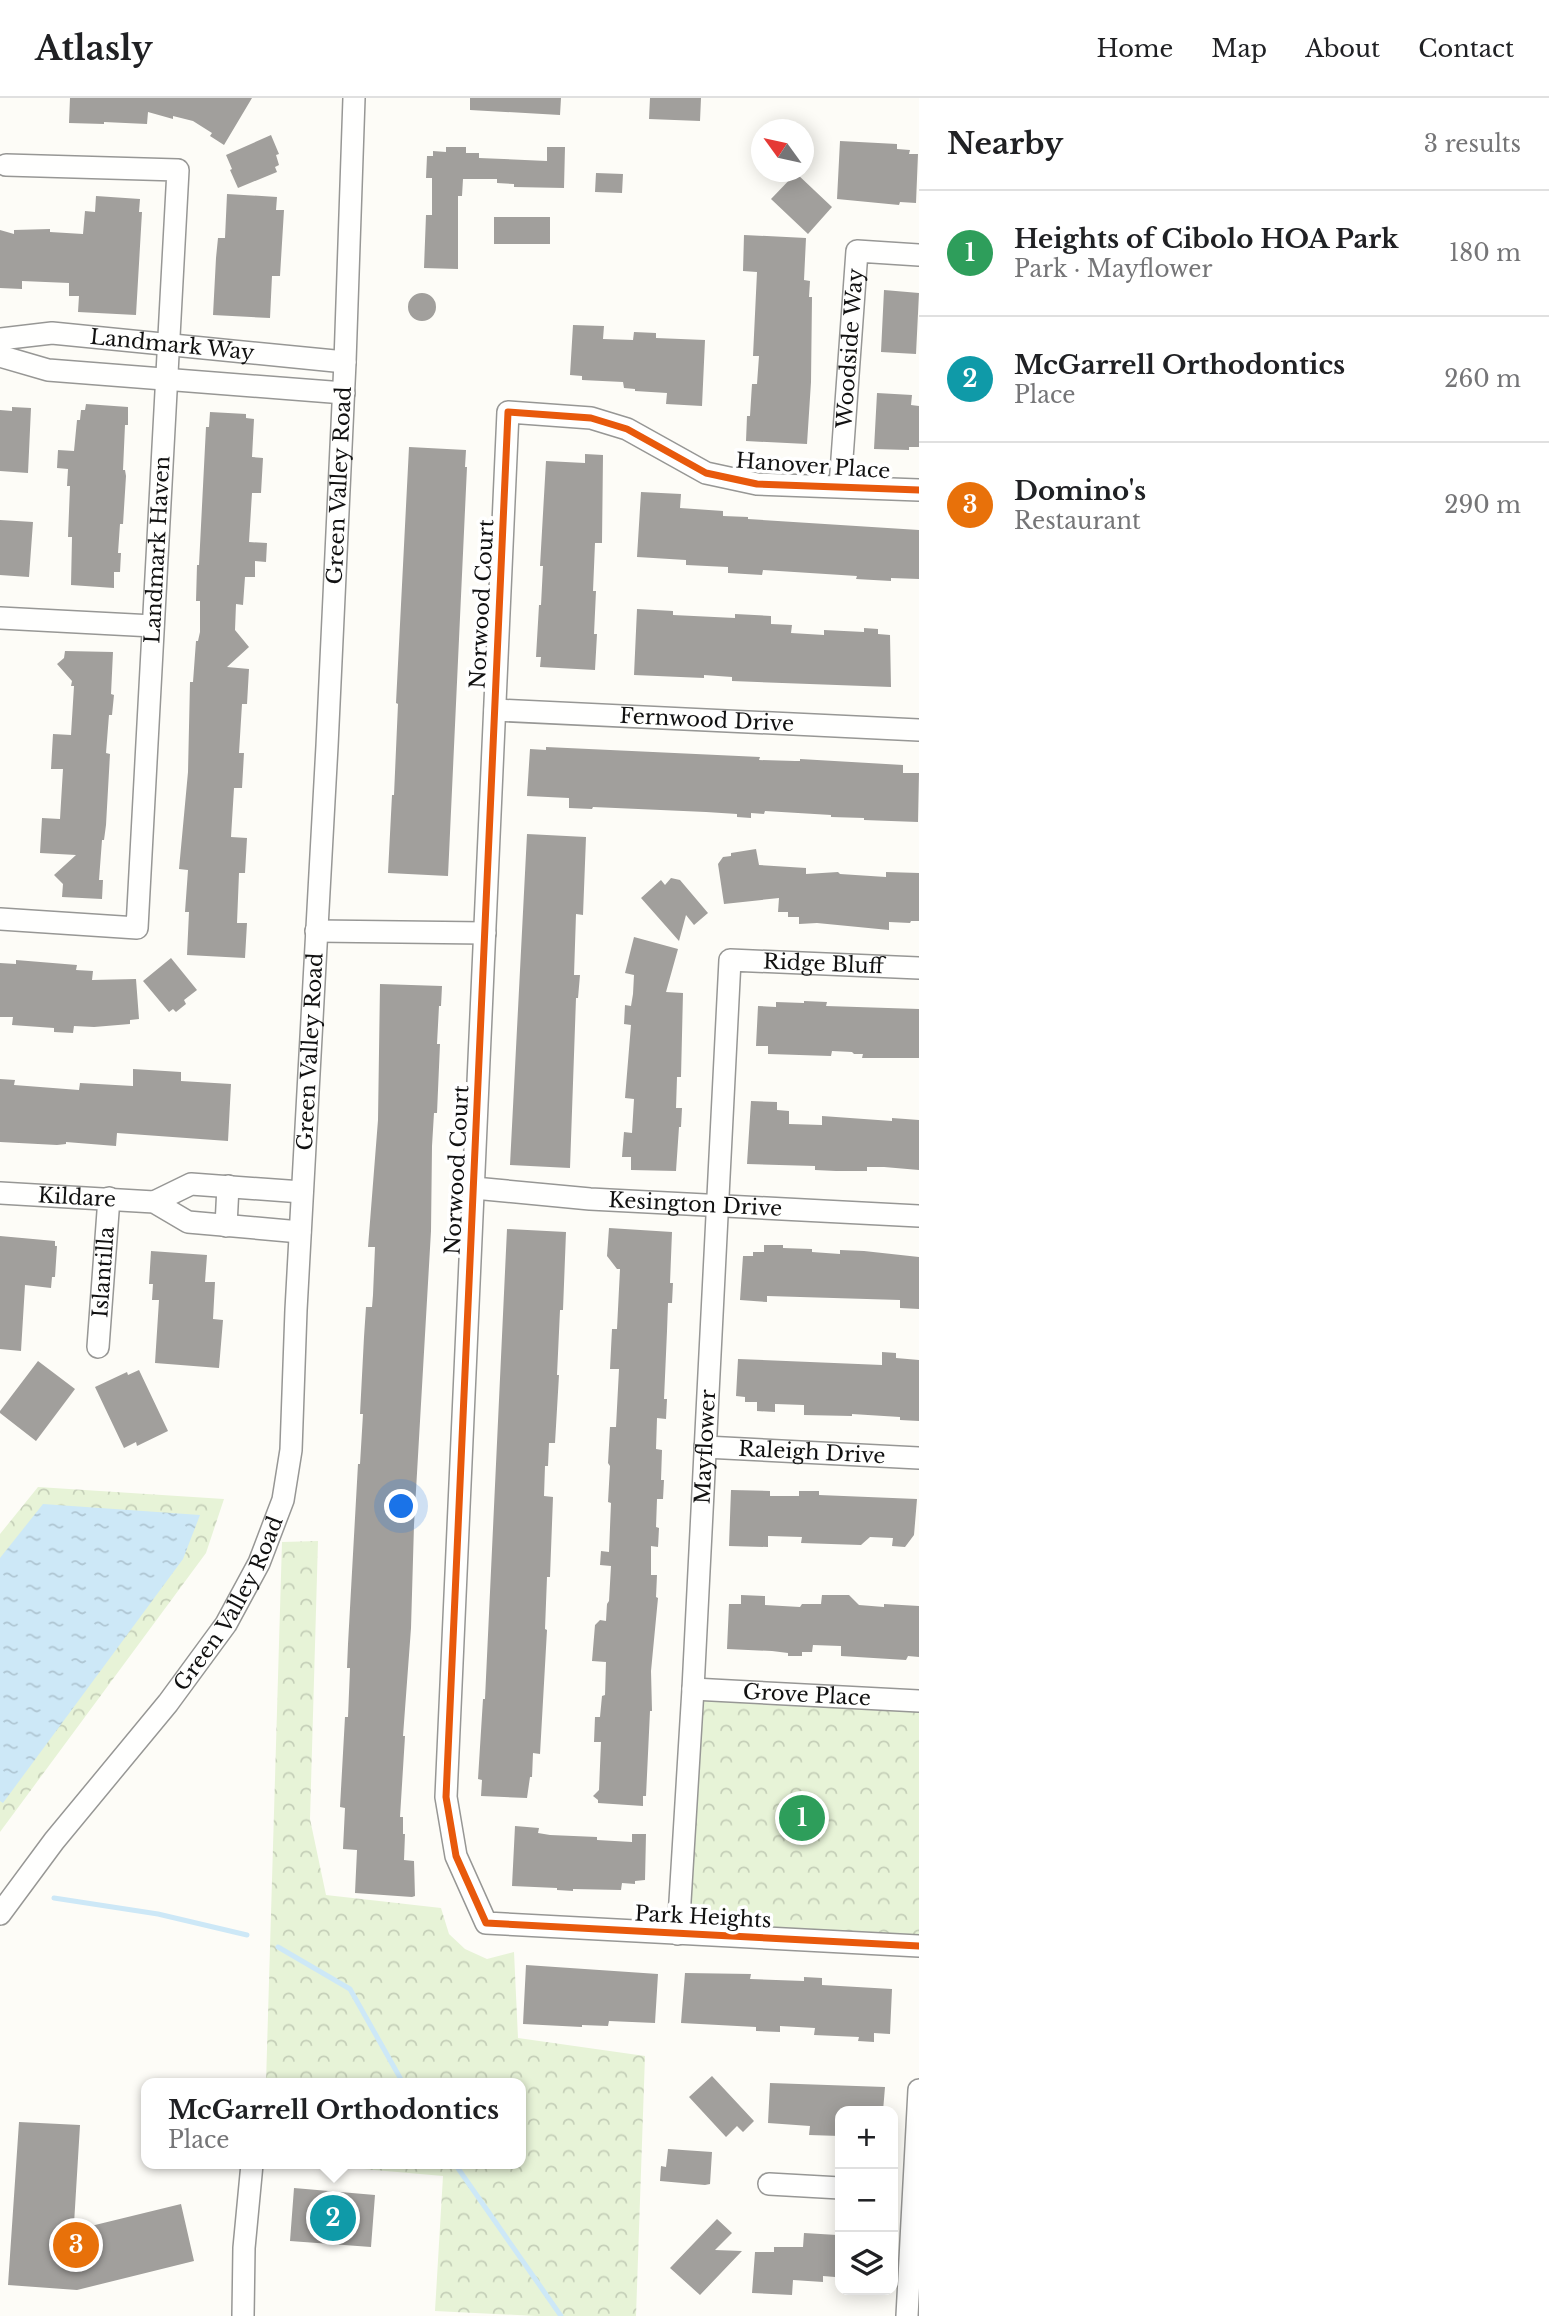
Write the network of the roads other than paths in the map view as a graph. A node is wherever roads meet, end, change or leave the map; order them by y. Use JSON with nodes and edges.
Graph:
{"nodes":[{"id":1,"x":354,"y":98,"type":"edge"},
{"id":2,"x":6,"y":166,"type":"dead end"},
{"id":3,"x":919,"y":255,"type":"edge"},
{"id":4,"x":0,"y":339,"type":"edge"},
{"id":5,"x":169,"y":345,"type":"junction"},
{"id":6,"x":0,"y":356,"type":"edge"},
{"id":7,"x":345,"y":362,"type":"junction"},
{"id":8,"x":167,"y":379,"type":"junction"},
{"id":9,"x":344,"y":393,"type":"junction"},
{"id":10,"x":508,"y":412,"type":"joint"},
{"id":11,"x":840,"y":486,"type":"junction"},
{"id":12,"x":919,"y":490,"type":"edge"},
{"id":13,"x":0,"y":618,"type":"edge"},
{"id":14,"x":153,"y":626,"type":"junction"},
{"id":15,"x":495,"y":710,"type":"junction"},
{"id":16,"x":919,"y":730,"type":"edge"},
{"id":17,"x":0,"y":919,"type":"edge"},
{"id":18,"x":316,"y":931,"type":"junction"},
{"id":19,"x":485,"y":933,"type":"junction"},
{"id":20,"x":730,"y":960,"type":"joint"},
{"id":21,"x":919,"y":968,"type":"edge"},
{"id":22,"x":228,"y":1186,"type":"junction"},
{"id":23,"x":474,"y":1188,"type":"junction"},
{"id":24,"x":302,"y":1192,"type":"junction"},
{"id":25,"x":0,"y":1193,"type":"edge"},
{"id":26,"x":110,"y":1198,"type":"junction"},
{"id":27,"x":154,"y":1202,"type":"junction"},
{"id":28,"x":717,"y":1206,"type":"junction"},
{"id":29,"x":919,"y":1216,"type":"edge"},
{"id":30,"x":226,"y":1226,"type":"junction"},
{"id":31,"x":300,"y":1232,"type":"junction"},
{"id":32,"x":98,"y":1347,"type":"dead end"},
{"id":33,"x":705,"y":1447,"type":"junction"},
{"id":34,"x":919,"y":1458,"type":"edge"},
{"id":35,"x":693,"y":1689,"type":"junction"},
{"id":36,"x":919,"y":1701,"type":"edge"},
{"id":37,"x":0,"y":1914,"type":"edge"},
{"id":38,"x":486,"y":1923,"type":"joint"},
{"id":39,"x":678,"y":1934,"type":"junction"},
{"id":40,"x":919,"y":1946,"type":"edge"},
{"id":41,"x":919,"y":2090,"type":"edge"},
{"id":42,"x":252,"y":2169,"type":"edge"},
{"id":43,"x":769,"y":2183,"type":"dead end"},
{"id":44,"x":835,"y":2188,"type":"edge"},
{"id":45,"x":908,"y":2191,"type":"edge"},
{"id":46,"x":243,"y":2316,"type":"edge"},
{"id":47,"x":907,"y":2316,"type":"edge"}],
"edges":[{"from":1,"to":7,"type":"street","name":"Green Valley Road"},
{"from":2,"to":5,"type":"street","name":"Landmark Haven"},
{"from":3,"to":11,"type":"street","name":"Woodside Way"},
{"from":4,"to":5,"type":"street","name":"Landmark Way"},
{"from":5,"to":7,"type":"street","name":"Landmark Way"},
{"from":5,"to":8,"type":"street","name":"Landmark Haven"},
{"from":6,"to":8,"type":"street","name":"Landmark Way"},
{"from":7,"to":9,"type":"street","name":"Green Valley Road"},
{"from":8,"to":9,"type":"street","name":"Landmark Way"},
{"from":8,"to":14,"type":"street","name":"Landmark Haven"},
{"from":9,"to":18,"type":"street","name":"Green Valley Road"},
{"from":10,"to":11,"type":"street","name":"Hanover Place"},
{"from":10,"to":15,"type":"street","name":"Norwood Court"},
{"from":11,"to":12,"type":"street","name":"Hanover Place"},
{"from":13,"to":14,"type":"street"},
{"from":14,"to":17,"type":"street","name":"Landmark Haven"},
{"from":15,"to":16,"type":"street","name":"Fernwood Drive"},
{"from":15,"to":19,"type":"street","name":"Norwood Court"},
{"from":18,"to":19,"type":"street"},
{"from":18,"to":24,"type":"street","name":"Green Valley Road"},
{"from":19,"to":23,"type":"street","name":"Norwood Court"},
{"from":20,"to":21,"type":"street","name":"Ridge Bluff"},
{"from":20,"to":28,"type":"street","name":"Mayflower"},
{"from":22,"to":24,"type":"street"},
{"from":22,"to":27,"type":"street"},
{"from":22,"to":30,"type":"street"},
{"from":23,"to":28,"type":"street","name":"Kesington Drive"},
{"from":23,"to":38,"type":"street","name":"Norwood Court"},
{"from":24,"to":31,"type":"street","name":"Green Valley Road"},
{"from":25,"to":26,"type":"street","name":"Kildare"},
{"from":26,"to":27,"type":"street","name":"Kildare"},
{"from":26,"to":32,"type":"street","name":"Islantilla"},
{"from":27,"to":30,"type":"street","name":"Kildare"},
{"from":28,"to":29,"type":"street","name":"Kesington Drive"},
{"from":28,"to":33,"type":"street","name":"Mayflower"},
{"from":30,"to":31,"type":"street","name":"Kildare"},
{"from":31,"to":37,"type":"street","name":"Green Valley Road"},
{"from":33,"to":34,"type":"street","name":"Raleigh Drive"},
{"from":33,"to":35,"type":"street","name":"Mayflower"},
{"from":35,"to":36,"type":"street","name":"Grove Place"},
{"from":35,"to":39,"type":"street","name":"Mayflower"},
{"from":38,"to":39,"type":"street","name":"Park Heights"},
{"from":39,"to":40,"type":"street","name":"Park Heights"},
{"from":41,"to":45,"type":"street"},
{"from":42,"to":46,"type":"street"},
{"from":43,"to":44,"type":"street"},
{"from":45,"to":47,"type":"street"}]}
